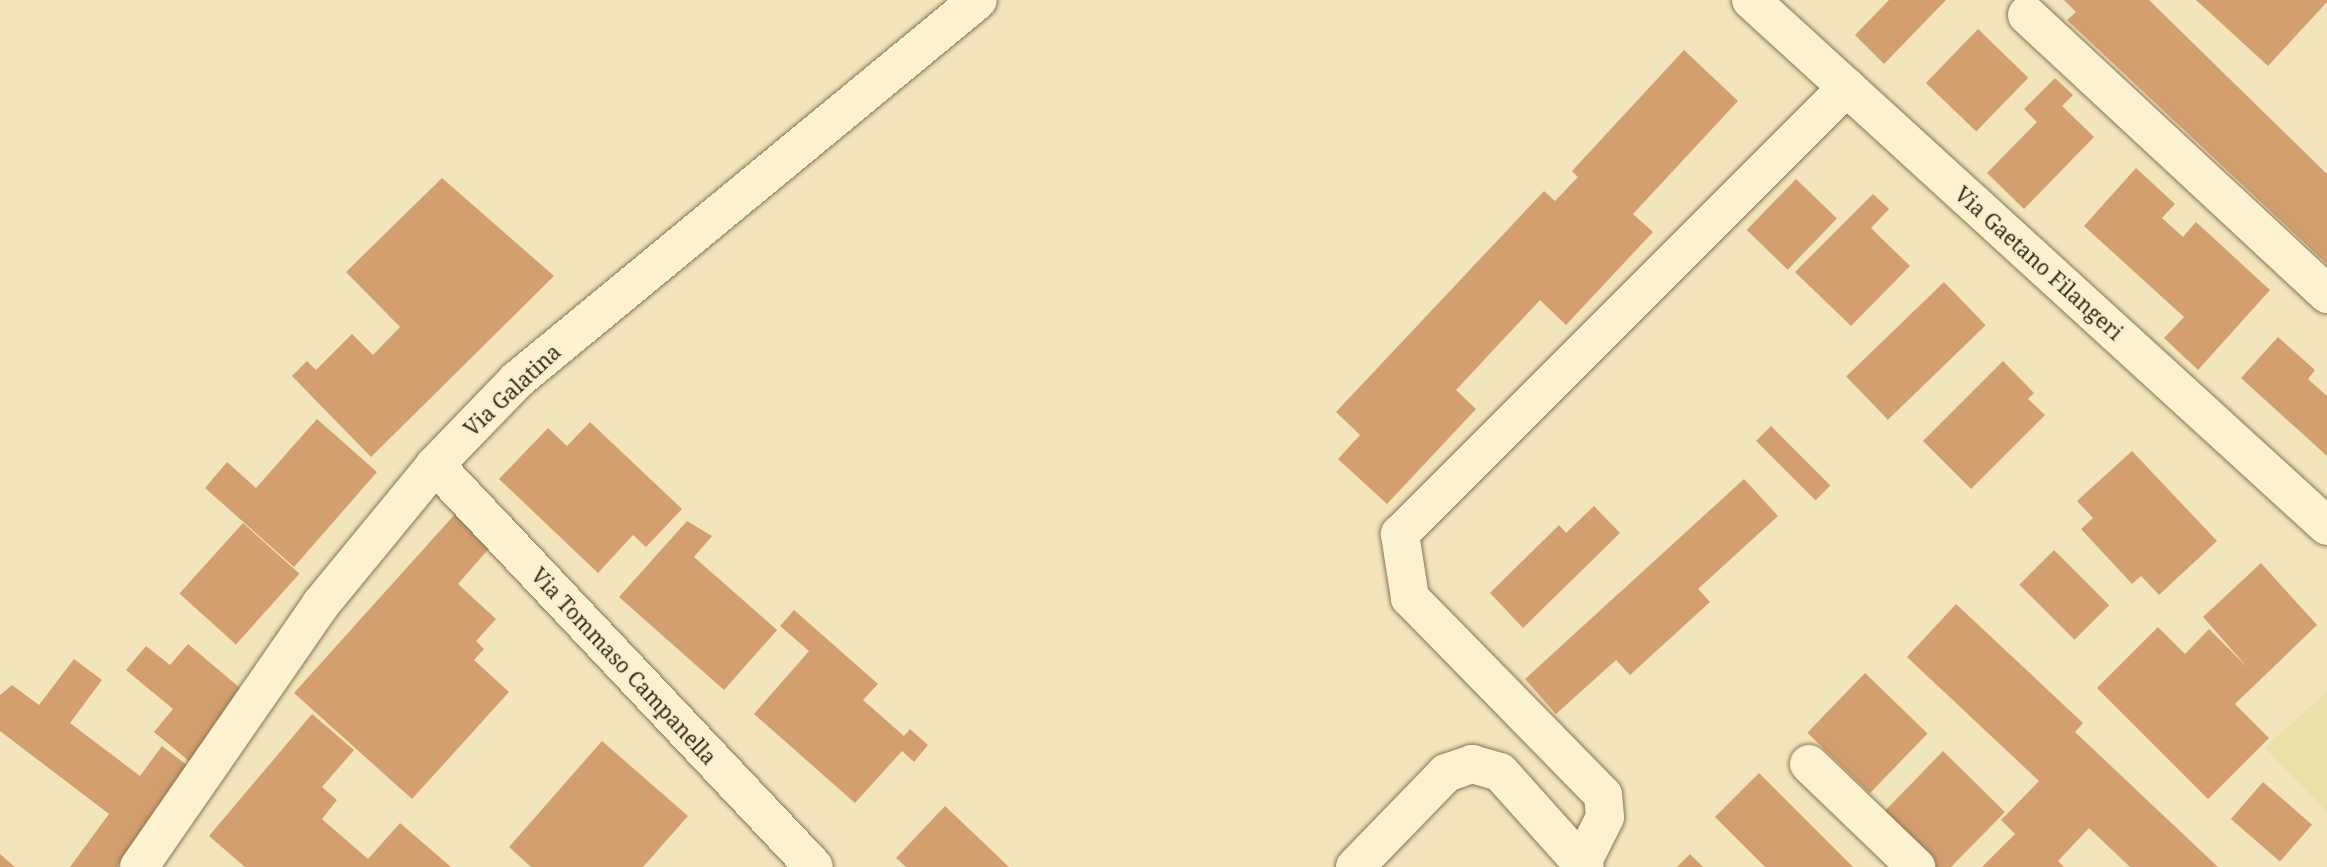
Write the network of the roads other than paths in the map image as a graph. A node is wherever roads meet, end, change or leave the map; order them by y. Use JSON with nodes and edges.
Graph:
{"nodes":[{"id":1,"x":978,"y":0,"type":"edge"},
{"id":2,"x":1751,"y":0,"type":"edge"},
{"id":3,"x":2027,"y":15,"type":"dead end"},
{"id":4,"x":1847,"y":87,"type":"junction"},
{"id":5,"x":2327,"y":294,"type":"edge"},
{"id":6,"x":435,"y":465,"type":"junction"},
{"id":7,"x":2327,"y":526,"type":"edge"},
{"id":8,"x":1809,"y":764,"type":"dead end"},
{"id":9,"x":1584,"y":865,"type":"edge"},
{"id":10,"x":139,"y":867,"type":"edge"},
{"id":11,"x":814,"y":867,"type":"edge"},
{"id":12,"x":1355,"y":867,"type":"edge"},
{"id":13,"x":1916,"y":867,"type":"edge"}],
"edges":[{"from":1,"to":6,"type":"street","name":"Via Galatina"},
{"from":2,"to":4,"type":"street","name":"Via Gaetano Filangeri"},
{"from":3,"to":5,"type":"street"},
{"from":4,"to":7,"type":"street","name":"Via Gaetano Filangeri"},
{"from":4,"to":9,"type":"street"},
{"from":6,"to":10,"type":"street","name":"Via Galatina"},
{"from":6,"to":11,"type":"street","name":"Via Tommaso Campanella"},
{"from":8,"to":13,"type":"street"},
{"from":9,"to":12,"type":"street"}]}
